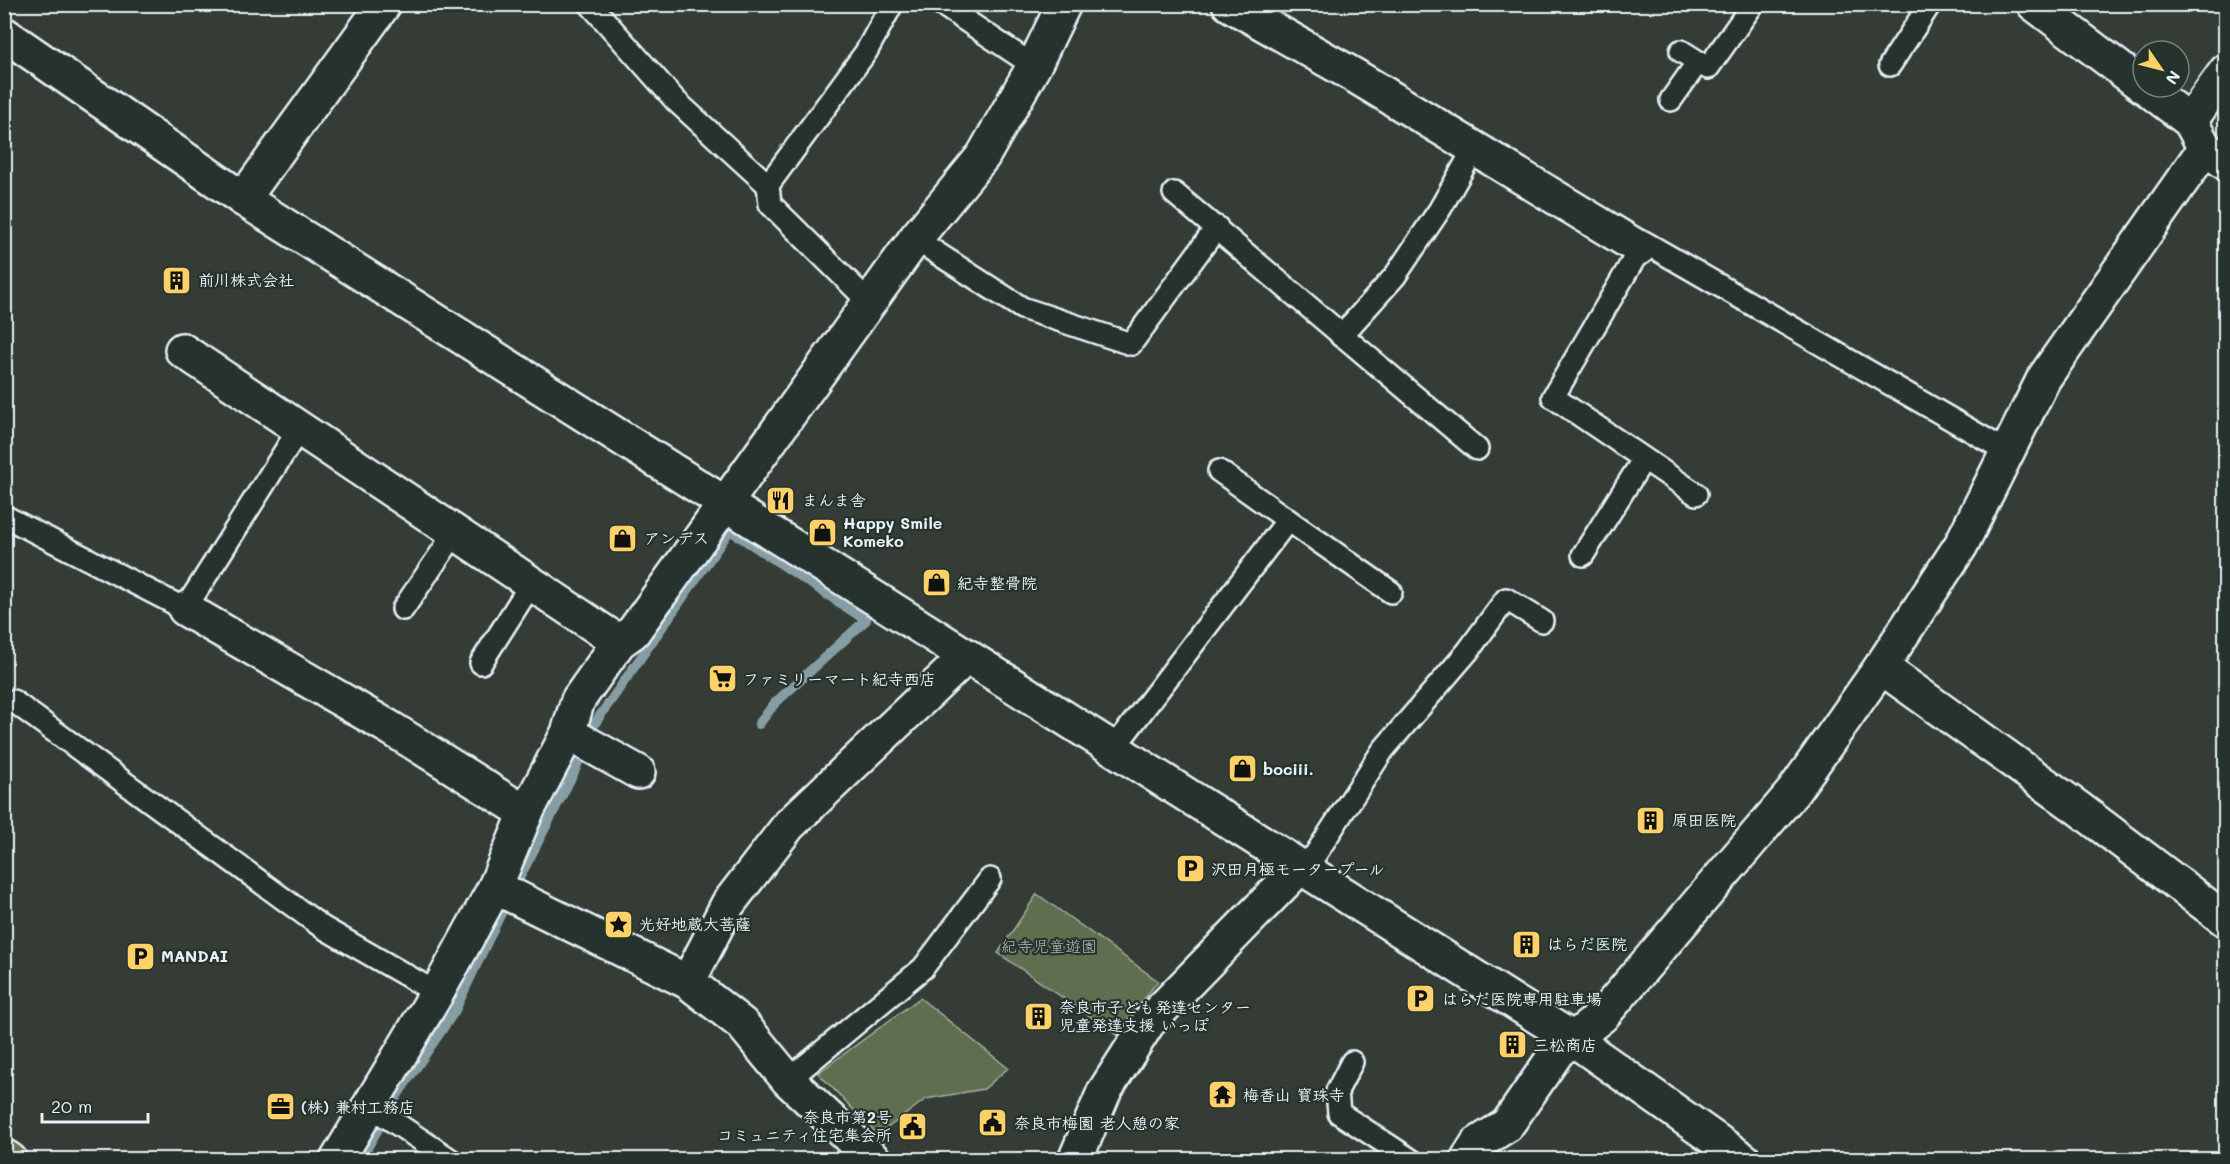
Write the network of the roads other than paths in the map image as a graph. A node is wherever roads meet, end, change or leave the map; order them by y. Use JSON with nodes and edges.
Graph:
{"nodes":[{"id":1,"x":590,"y":4,"type":"edge"},
{"id":2,"x":892,"y":4,"type":"edge"},
{"id":3,"x":941,"y":4,"type":"edge"},
{"id":4,"x":1064,"y":4,"type":"edge"},
{"id":5,"x":1229,"y":4,"type":"edge"},
{"id":6,"x":1753,"y":4,"type":"edge"},
{"id":7,"x":1930,"y":4,"type":"edge"},
{"id":8,"x":2034,"y":4,"type":"edge"},
{"id":9,"x":375,"y":7,"type":"edge"},
{"id":10,"x":4,"y":34,"type":"edge"},
{"id":11,"x":1890,"y":65,"type":"dead end"},
{"id":12,"x":1034,"y":66,"type":"junction"},
{"id":13,"x":2226,"y":71,"type":"edge"},
{"id":14,"x":2131,"y":76,"type":"edge"},
{"id":15,"x":2158,"y":99,"type":"edge"},
{"id":16,"x":1671,"y":100,"type":"dead end"},
{"id":17,"x":2207,"y":144,"type":"edge"},
{"id":18,"x":1474,"y":149,"type":"junction"},
{"id":19,"x":768,"y":184,"type":"junction"},
{"id":20,"x":1174,"y":194,"type":"dead end"},
{"id":21,"x":243,"y":199,"type":"junction"},
{"id":22,"x":1217,"y":227,"type":"junction"},
{"id":23,"x":915,"y":239,"type":"junction"},
{"id":24,"x":1639,"y":248,"type":"junction"},
{"id":25,"x":870,"y":303,"type":"junction"},
{"id":26,"x":1341,"y":336,"type":"junction"},
{"id":27,"x":182,"y":350,"type":"dead end"},
{"id":28,"x":300,"y":429,"type":"junction"},
{"id":29,"x":1477,"y":449,"type":"dead end"},
{"id":30,"x":2008,"y":452,"type":"junction"},
{"id":31,"x":1643,"y":460,"type":"junction"},
{"id":32,"x":1219,"y":471,"type":"dead end"},
{"id":33,"x":1696,"y":494,"type":"dead end"},
{"id":34,"x":725,"y":506,"type":"junction"},
{"id":35,"x":4,"y":516,"type":"edge"},
{"id":36,"x":1288,"y":520,"type":"junction"},
{"id":37,"x":455,"y":533,"type":"junction"},
{"id":38,"x":1583,"y":555,"type":"dead end"},
{"id":39,"x":531,"y":584,"type":"junction"},
{"id":40,"x":1391,"y":592,"type":"dead end"},
{"id":41,"x":185,"y":609,"type":"junction"},
{"id":42,"x":403,"y":609,"type":"dead end"},
{"id":43,"x":1542,"y":621,"type":"dead end"},
{"id":44,"x":619,"y":642,"type":"junction"},
{"id":45,"x":967,"y":656,"type":"junction"},
{"id":46,"x":481,"y":663,"type":"dead end"},
{"id":47,"x":1881,"y":667,"type":"junction"},
{"id":48,"x":13,"y":701,"type":"dead end"},
{"id":49,"x":568,"y":733,"type":"junction"},
{"id":50,"x":1114,"y":748,"type":"junction"},
{"id":51,"x":638,"y":772,"type":"dead end"},
{"id":52,"x":526,"y":813,"type":"junction"},
{"id":53,"x":1300,"y":867,"type":"junction"},
{"id":54,"x":990,"y":879,"type":"dead end"},
{"id":55,"x":495,"y":887,"type":"junction"},
{"id":56,"x":2226,"y":920,"type":"edge"},
{"id":57,"x":688,"y":982,"type":"junction"},
{"id":58,"x":437,"y":993,"type":"junction"},
{"id":59,"x":1573,"y":1040,"type":"junction"},
{"id":60,"x":1353,"y":1062,"type":"dead end"},
{"id":61,"x":788,"y":1080,"type":"junction"},
{"id":62,"x":370,"y":1106,"type":"junction"},
{"id":63,"x":4,"y":1156,"type":"edge"},
{"id":64,"x":10,"y":1160,"type":"edge"},
{"id":65,"x":337,"y":1160,"type":"edge"},
{"id":66,"x":451,"y":1160,"type":"edge"},
{"id":67,"x":874,"y":1160,"type":"edge"},
{"id":68,"x":1076,"y":1160,"type":"edge"},
{"id":69,"x":1411,"y":1160,"type":"edge"},
{"id":70,"x":1467,"y":1160,"type":"edge"},
{"id":71,"x":1744,"y":1160,"type":"edge"}],
"edges":[{"from":1,"to":19,"type":"lane"},
{"from":2,"to":19,"type":"lane"},
{"from":3,"to":12,"type":"lane"},
{"from":4,"to":12,"type":"street"},
{"from":5,"to":18,"type":"street"},
{"from":6,"to":16,"type":"lane"},
{"from":7,"to":11,"type":"lane"},
{"from":8,"to":14,"type":"street"},
{"from":9,"to":21,"type":"street"},
{"from":10,"to":21,"type":"street"},
{"from":12,"to":23,"type":"street"},
{"from":13,"to":17,"type":"street"},
{"from":15,"to":17,"type":"street"},
{"from":17,"to":30,"type":"street"},
{"from":18,"to":24,"type":"street"},
{"from":18,"to":26,"type":"lane"},
{"from":19,"to":25,"type":"lane"},
{"from":20,"to":22,"type":"lane"},
{"from":21,"to":34,"type":"street"},
{"from":22,"to":23,"type":"lane"},
{"from":22,"to":26,"type":"lane"},
{"from":23,"to":25,"type":"street"},
{"from":24,"to":30,"type":"lane"},
{"from":24,"to":31,"type":"lane"},
{"from":25,"to":34,"type":"street"},
{"from":26,"to":29,"type":"lane"},
{"from":27,"to":28,"type":"street"},
{"from":28,"to":37,"type":"street"},
{"from":28,"to":41,"type":"lane"},
{"from":30,"to":47,"type":"street"},
{"from":31,"to":33,"type":"lane"},
{"from":31,"to":38,"type":"lane"},
{"from":32,"to":36,"type":"lane"},
{"from":34,"to":44,"type":"street"},
{"from":34,"to":45,"type":"street"},
{"from":35,"to":41,"type":"lane"},
{"from":36,"to":40,"type":"lane"},
{"from":36,"to":50,"type":"lane"},
{"from":37,"to":39,"type":"street"},
{"from":37,"to":42,"type":"lane"},
{"from":39,"to":44,"type":"street"},
{"from":39,"to":46,"type":"lane"},
{"from":41,"to":52,"type":"street"},
{"from":43,"to":53,"type":"lane"},
{"from":44,"to":49,"type":"street"},
{"from":45,"to":50,"type":"street"},
{"from":45,"to":57,"type":"street"},
{"from":47,"to":56,"type":"street"},
{"from":47,"to":59,"type":"street"},
{"from":48,"to":58,"type":"lane"},
{"from":49,"to":51,"type":"street"},
{"from":49,"to":52,"type":"street"},
{"from":50,"to":53,"type":"street"},
{"from":52,"to":55,"type":"street"},
{"from":53,"to":59,"type":"street"},
{"from":53,"to":68,"type":"street"},
{"from":54,"to":61,"type":"lane"},
{"from":55,"to":57,"type":"street"},
{"from":55,"to":58,"type":"street"},
{"from":57,"to":61,"type":"street"},
{"from":58,"to":62,"type":"street"},
{"from":59,"to":70,"type":"street"},
{"from":59,"to":71,"type":"street"},
{"from":60,"to":69,"type":"lane"},
{"from":61,"to":67,"type":"street"},
{"from":62,"to":65,"type":"street"},
{"from":62,"to":66,"type":"lane"},
{"from":63,"to":64,"type":"highway"}]}
